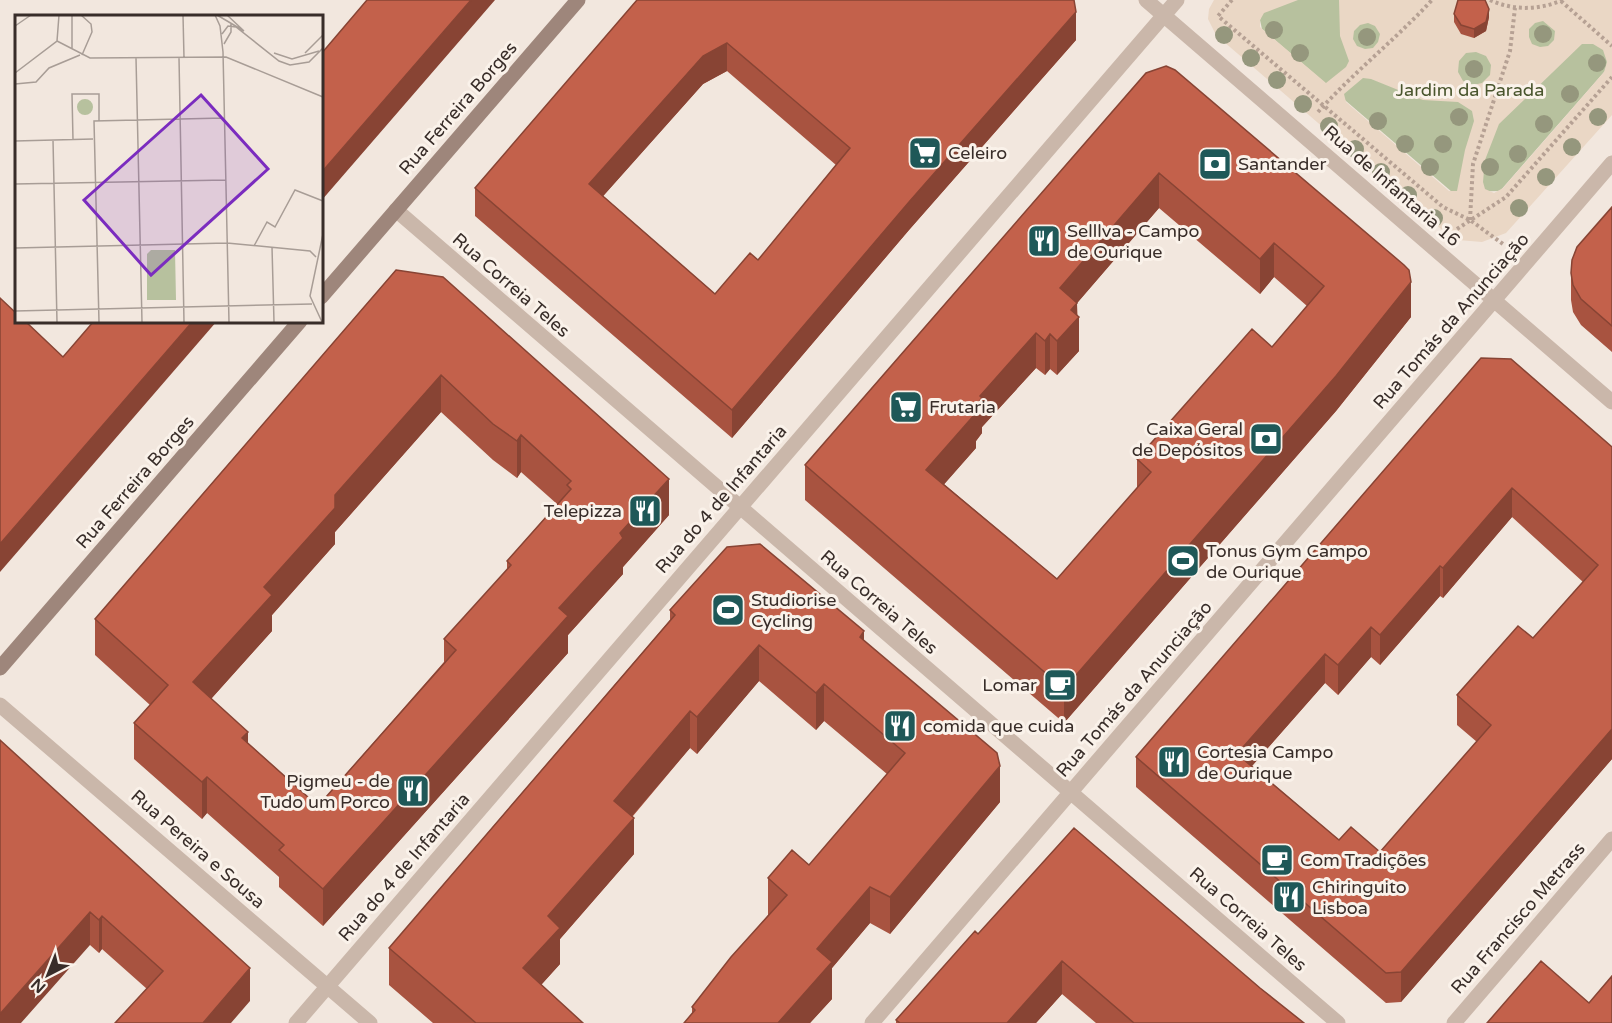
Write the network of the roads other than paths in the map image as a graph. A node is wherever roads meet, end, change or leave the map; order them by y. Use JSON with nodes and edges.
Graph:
{"nodes":[{"id":1,"x":578,"y":0,"type":"edge"},
{"id":2,"x":1146,"y":0,"type":"edge"},
{"id":3,"x":1177,"y":0,"type":"edge"},
{"id":4,"x":1164,"y":15,"type":"junction"},
{"id":5,"x":1612,"y":162,"type":"edge"},
{"id":6,"x":396,"y":210,"type":"junction"},
{"id":7,"x":322,"y":296,"type":"edge"},
{"id":8,"x":1494,"y":300,"type":"junction"},
{"id":9,"x":299,"y":322,"type":"edge"},
{"id":10,"x":1612,"y":402,"type":"edge"},
{"id":11,"x":740,"y":507,"type":"junction"},
{"id":12,"x":0,"y":668,"type":"edge"},
{"id":13,"x":0,"y":705,"type":"edge"},
{"id":14,"x":1071,"y":793,"type":"junction"},
{"id":15,"x":1612,"y":839,"type":"edge"},
{"id":16,"x":327,"y":986,"type":"junction"},
{"id":17,"x":296,"y":1023,"type":"edge"},
{"id":18,"x":370,"y":1023,"type":"edge"},
{"id":19,"x":872,"y":1023,"type":"edge"},
{"id":20,"x":1338,"y":1023,"type":"edge"},
{"id":21,"x":1454,"y":1023,"type":"edge"}],
"edges":[{"from":1,"to":6,"type":"main road","name":"Rua Ferreira Borges"},
{"from":2,"to":4,"type":"street","name":"Rua de Infantaria 16"},
{"from":3,"to":4,"type":"street","name":"Rua do 4 de Infantaria"},
{"from":4,"to":8,"type":"street","name":"Rua de Infantaria 16"},
{"from":4,"to":11,"type":"street","name":"Rua do 4 de Infantaria"},
{"from":5,"to":8,"type":"street","name":"Rua Tomás da Anunciação"},
{"from":6,"to":7,"type":"main road","name":"Rua Ferreira Borges"},
{"from":6,"to":11,"type":"street","name":"Rua Correia Teles"},
{"from":8,"to":10,"type":"street","name":"Rua de Infantaria 16"},
{"from":8,"to":14,"type":"street","name":"Rua Tomás da Anunciação"},
{"from":9,"to":12,"type":"main road","name":"Rua Ferreira Borges"},
{"from":11,"to":14,"type":"street","name":"Rua Correia Teles"},
{"from":11,"to":16,"type":"street","name":"Rua do 4 de Infantaria"},
{"from":13,"to":16,"type":"street","name":"Rua Pereira e Sousa"},
{"from":14,"to":19,"type":"street","name":"Rua Tomás da Anunciação"},
{"from":14,"to":20,"type":"street","name":"Rua Correia Teles"},
{"from":15,"to":21,"type":"street","name":"Rua Francisco Metrass"},
{"from":16,"to":17,"type":"street","name":"Rua do 4 de Infantaria"},
{"from":16,"to":18,"type":"street","name":"Rua Pereira e Sousa"}]}
